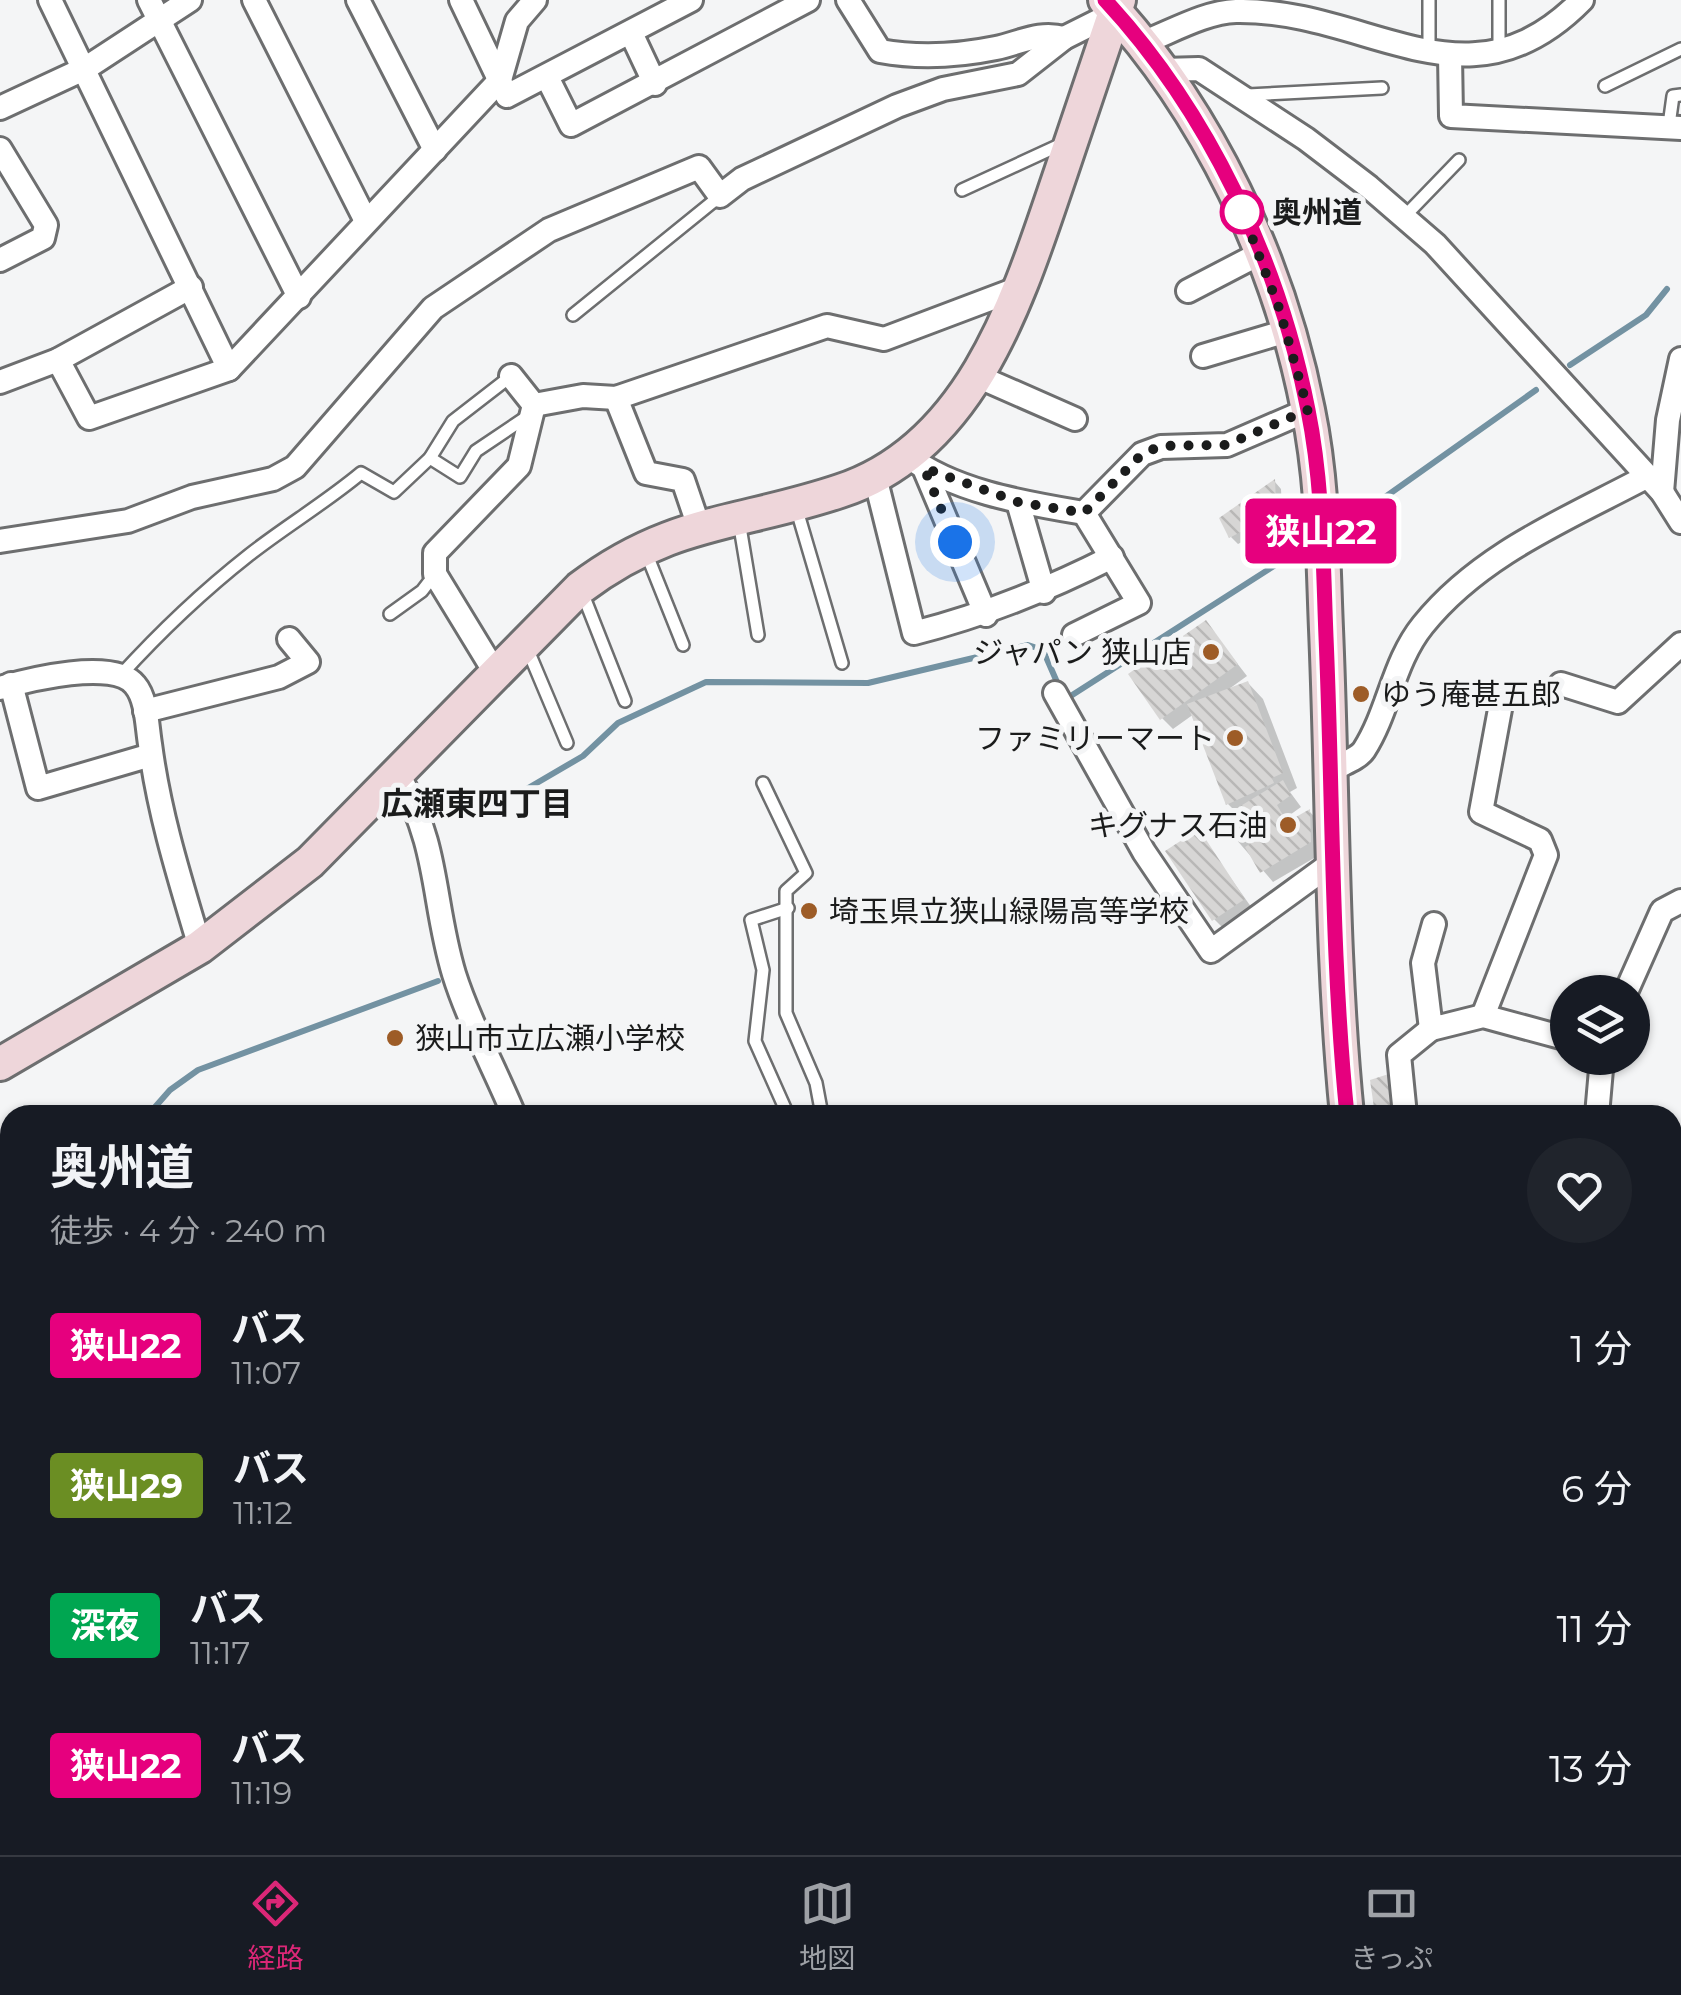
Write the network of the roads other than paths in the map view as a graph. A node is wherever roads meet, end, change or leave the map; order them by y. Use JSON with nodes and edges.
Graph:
{"nodes":[{"id":1,"x":50,"y":0,"type":"edge"},
{"id":2,"x":149,"y":0,"type":"edge"},
{"id":3,"x":190,"y":0,"type":"edge"},
{"id":4,"x":254,"y":0,"type":"edge"},
{"id":5,"x":358,"y":0,"type":"edge"},
{"id":6,"x":461,"y":0,"type":"edge"},
{"id":7,"x":535,"y":0,"type":"edge"},
{"id":8,"x":692,"y":0,"type":"edge"},
{"id":9,"x":808,"y":0,"type":"edge"},
{"id":10,"x":1429,"y":0,"type":"edge"},
{"id":11,"x":1499,"y":0,"type":"edge"},
{"id":12,"x":1582,"y":0,"type":"edge"},
{"id":13,"x":856,"y":2,"type":"edge"},
{"id":14,"x":1113,"y":4,"type":"edge"},
{"id":15,"x":1237,"y":6,"type":"edge"},
{"id":16,"x":1292,"y":8,"type":"edge"},
{"id":17,"x":161,"y":23,"type":"junction"},
{"id":18,"x":631,"y":33,"type":"junction"},
{"id":19,"x":1064,"y":38,"type":"junction"},
{"id":20,"x":1142,"y":43,"type":"junction"},
{"id":21,"x":1681,"y":49,"type":"edge"},
{"id":22,"x":1439,"y":54,"type":"junction"},
{"id":23,"x":1499,"y":54,"type":"junction"},
{"id":24,"x":86,"y":68,"type":"junction"},
{"id":25,"x":1163,"y":70,"type":"junction"},
{"id":26,"x":547,"y":77,"type":"junction"},
{"id":27,"x":500,"y":80,"type":"junction"},
{"id":28,"x":655,"y":84,"type":"junction"},
{"id":29,"x":1605,"y":86,"type":"dead end"},
{"id":30,"x":1382,"y":88,"type":"dead end"},
{"id":31,"x":1681,"y":95,"type":"edge"},
{"id":32,"x":1244,"y":96,"type":"junction"},
{"id":33,"x":0,"y":108,"type":"edge"},
{"id":34,"x":1675,"y":127,"type":"edge"},
{"id":35,"x":1072,"y":139,"type":"junction"},
{"id":36,"x":0,"y":150,"type":"edge"},
{"id":37,"x":435,"y":150,"type":"junction"},
{"id":38,"x":1459,"y":160,"type":"dead end"},
{"id":39,"x":962,"y":190,"type":"dead end"},
{"id":40,"x":720,"y":196,"type":"junction"},
{"id":41,"x":1404,"y":217,"type":"junction"},
{"id":42,"x":366,"y":220,"type":"junction"},
{"id":43,"x":1260,"y":253,"type":"junction"},
{"id":44,"x":0,"y":260,"type":"edge"},
{"id":45,"x":191,"y":287,"type":"junction"},
{"id":46,"x":1020,"y":288,"type":"junction"},
{"id":47,"x":1188,"y":290,"type":"dead end"},
{"id":48,"x":299,"y":296,"type":"junction"},
{"id":49,"x":573,"y":316,"type":"dead end"},
{"id":50,"x":1286,"y":330,"type":"junction"},
{"id":51,"x":1203,"y":356,"type":"dead end"},
{"id":52,"x":1681,"y":359,"type":"edge"},
{"id":53,"x":58,"y":360,"type":"junction"},
{"id":54,"x":229,"y":369,"type":"junction"},
{"id":55,"x":511,"y":376,"type":"joint"},
{"id":56,"x":977,"y":376,"type":"junction"},
{"id":57,"x":0,"y":382,"type":"edge"},
{"id":58,"x":616,"y":398,"type":"junction"},
{"id":59,"x":533,"y":409,"type":"junction"},
{"id":60,"x":1308,"y":410,"type":"junction"},
{"id":61,"x":1076,"y":419,"type":"dead end"},
{"id":62,"x":430,"y":458,"type":"junction"},
{"id":63,"x":915,"y":462,"type":"junction"},
{"id":64,"x":874,"y":477,"type":"junction"},
{"id":65,"x":1654,"y":484,"type":"junction"},
{"id":66,"x":1018,"y":502,"type":"junction"},
{"id":67,"x":795,"y":503,"type":"junction"},
{"id":68,"x":1084,"y":513,"type":"junction"},
{"id":69,"x":738,"y":517,"type":"junction"},
{"id":70,"x":1681,"y":522,"type":"edge"},
{"id":71,"x":699,"y":526,"type":"junction"},
{"id":72,"x":0,"y":541,"type":"edge"},
{"id":73,"x":644,"y":546,"type":"junction"},
{"id":74,"x":1112,"y":556,"type":"junction"},
{"id":75,"x":435,"y":574,"type":"junction"},
{"id":76,"x":580,"y":588,"type":"junction"},
{"id":77,"x":1044,"y":592,"type":"junction"},
{"id":78,"x":390,"y":614,"type":"dead end"},
{"id":79,"x":986,"y":615,"type":"junction"},
{"id":80,"x":758,"y":634,"type":"dead end"},
{"id":81,"x":1074,"y":635,"type":"dead end"},
{"id":82,"x":289,"y":638,"type":"dead end"},
{"id":83,"x":525,"y":644,"type":"junction"},
{"id":84,"x":1681,"y":644,"type":"edge"},
{"id":85,"x":683,"y":645,"type":"dead end"},
{"id":86,"x":842,"y":663,"type":"dead end"},
{"id":87,"x":496,"y":674,"type":"junction"},
{"id":88,"x":120,"y":676,"type":"junction"},
{"id":89,"x":1561,"y":684,"type":"dead end"},
{"id":90,"x":6,"y":686,"type":"edge"},
{"id":91,"x":1504,"y":693,"type":"dead end"},
{"id":92,"x":1055,"y":694,"type":"dead end"},
{"id":93,"x":625,"y":701,"type":"dead end"},
{"id":94,"x":145,"y":710,"type":"junction"},
{"id":95,"x":567,"y":743,"type":"dead end"},
{"id":96,"x":151,"y":755,"type":"junction"},
{"id":97,"x":1332,"y":770,"type":"junction"},
{"id":98,"x":399,"y":776,"type":"junction"},
{"id":99,"x":763,"y":783,"type":"dead end"},
{"id":100,"x":1336,"y":860,"type":"junction"},
{"id":101,"x":1681,"y":901,"type":"edge"},
{"id":102,"x":788,"y":908,"type":"junction"},
{"id":103,"x":1434,"y":924,"type":"dead end"},
{"id":104,"x":200,"y":947,"type":"junction"},
{"id":105,"x":1634,"y":975,"type":"edge"},
{"id":106,"x":1483,"y":1016,"type":"junction"},
{"id":107,"x":1431,"y":1029,"type":"junction"},
{"id":108,"x":1550,"y":1034,"type":"edge"},
{"id":109,"x":0,"y":1064,"type":"edge"},
{"id":110,"x":1601,"y":1075,"type":"edge"},
{"id":111,"x":510,"y":1105,"type":"edge"},
{"id":112,"x":784,"y":1105,"type":"edge"},
{"id":113,"x":820,"y":1105,"type":"edge"},
{"id":114,"x":1347,"y":1105,"type":"edge"},
{"id":115,"x":1404,"y":1105,"type":"edge"},
{"id":116,"x":1598,"y":1105,"type":"edge"}],
"edges":[{"from":1,"to":24,"type":"street"},
{"from":2,"to":17,"type":"street"},
{"from":3,"to":17,"type":"street"},
{"from":4,"to":42,"type":"street"},
{"from":5,"to":37,"type":"street"},
{"from":6,"to":27,"type":"street"},
{"from":7,"to":27,"type":"street"},
{"from":8,"to":18,"type":"street"},
{"from":9,"to":28,"type":"street"},
{"from":10,"to":22,"type":"lane"},
{"from":11,"to":23,"type":"lane"},
{"from":12,"to":23,"type":"street"},
{"from":13,"to":19,"type":"street"},
{"from":14,"to":19,"type":"street"},
{"from":14,"to":20,"type":"street"},
{"from":14,"to":35,"type":"street"},
{"from":15,"to":16,"type":"street"},
{"from":15,"to":20,"type":"street"},
{"from":16,"to":22,"type":"street"},
{"from":17,"to":24,"type":"street"},
{"from":17,"to":48,"type":"street"},
{"from":18,"to":26,"type":"street"},
{"from":18,"to":28,"type":"street"},
{"from":19,"to":40,"type":"street"},
{"from":20,"to":25,"type":"street"},
{"from":21,"to":29,"type":"lane"},
{"from":22,"to":23,"type":"street"},
{"from":22,"to":34,"type":"street"},
{"from":24,"to":33,"type":"street"},
{"from":24,"to":45,"type":"street"},
{"from":25,"to":32,"type":"street"},
{"from":25,"to":43,"type":"street"},
{"from":26,"to":27,"type":"street"},
{"from":26,"to":28,"type":"street"},
{"from":27,"to":37,"type":"street"},
{"from":30,"to":32,"type":"lane"},
{"from":31,"to":34,"type":"lane"},
{"from":32,"to":41,"type":"street"},
{"from":35,"to":39,"type":"lane"},
{"from":35,"to":46,"type":"street"},
{"from":36,"to":44,"type":"street"},
{"from":37,"to":42,"type":"street"},
{"from":38,"to":41,"type":"lane"},
{"from":40,"to":49,"type":"lane"},
{"from":40,"to":72,"type":"street"},
{"from":41,"to":65,"type":"street"},
{"from":42,"to":48,"type":"street"},
{"from":43,"to":47,"type":"street"},
{"from":43,"to":50,"type":"street"},
{"from":45,"to":53,"type":"street"},
{"from":45,"to":54,"type":"street"},
{"from":46,"to":56,"type":"street"},
{"from":46,"to":58,"type":"street"},
{"from":48,"to":54,"type":"street"},
{"from":50,"to":51,"type":"street"},
{"from":50,"to":60,"type":"street"},
{"from":52,"to":65,"type":"street"},
{"from":53,"to":54,"type":"street"},
{"from":53,"to":57,"type":"street"},
{"from":55,"to":59,"type":"street"},
{"from":55,"to":62,"type":"lane"},
{"from":56,"to":61,"type":"street"},
{"from":56,"to":63,"type":"street"},
{"from":58,"to":59,"type":"street"},
{"from":58,"to":71,"type":"street"},
{"from":59,"to":62,"type":"lane"},
{"from":59,"to":75,"type":"street"},
{"from":60,"to":68,"type":"street"},
{"from":60,"to":97,"type":"street"},
{"from":62,"to":88,"type":"lane"},
{"from":63,"to":64,"type":"street"},
{"from":63,"to":66,"type":"street"},
{"from":63,"to":79,"type":"street"},
{"from":64,"to":67,"type":"street"},
{"from":64,"to":79,"type":"street"},
{"from":65,"to":70,"type":"street"},
{"from":65,"to":97,"type":"street"},
{"from":66,"to":68,"type":"street"},
{"from":66,"to":77,"type":"street"},
{"from":67,"to":69,"type":"street"},
{"from":67,"to":86,"type":"lane"},
{"from":68,"to":74,"type":"street"},
{"from":69,"to":71,"type":"street"},
{"from":69,"to":80,"type":"lane"},
{"from":71,"to":73,"type":"street"},
{"from":73,"to":76,"type":"street"},
{"from":73,"to":85,"type":"lane"},
{"from":74,"to":77,"type":"street"},
{"from":74,"to":81,"type":"street"},
{"from":75,"to":78,"type":"lane"},
{"from":75,"to":87,"type":"street"},
{"from":76,"to":83,"type":"street"},
{"from":76,"to":93,"type":"lane"},
{"from":77,"to":79,"type":"street"},
{"from":82,"to":94,"type":"street"},
{"from":83,"to":87,"type":"street"},
{"from":83,"to":95,"type":"lane"},
{"from":84,"to":89,"type":"street"},
{"from":87,"to":98,"type":"street"},
{"from":88,"to":90,"type":"street"},
{"from":88,"to":94,"type":"street"},
{"from":90,"to":96,"type":"street"},
{"from":91,"to":106,"type":"street"},
{"from":92,"to":100,"type":"street"},
{"from":94,"to":96,"type":"street"},
{"from":96,"to":104,"type":"street"},
{"from":97,"to":100,"type":"street"},
{"from":98,"to":104,"type":"street"},
{"from":98,"to":111,"type":"street"},
{"from":99,"to":102,"type":"lane"},
{"from":100,"to":114,"type":"street"},
{"from":101,"to":105,"type":"street"},
{"from":102,"to":112,"type":"lane"},
{"from":102,"to":113,"type":"lane"},
{"from":103,"to":107,"type":"street"},
{"from":104,"to":109,"type":"street"},
{"from":106,"to":107,"type":"street"},
{"from":106,"to":108,"type":"street"},
{"from":107,"to":115,"type":"street"},
{"from":110,"to":116,"type":"street"}]}
